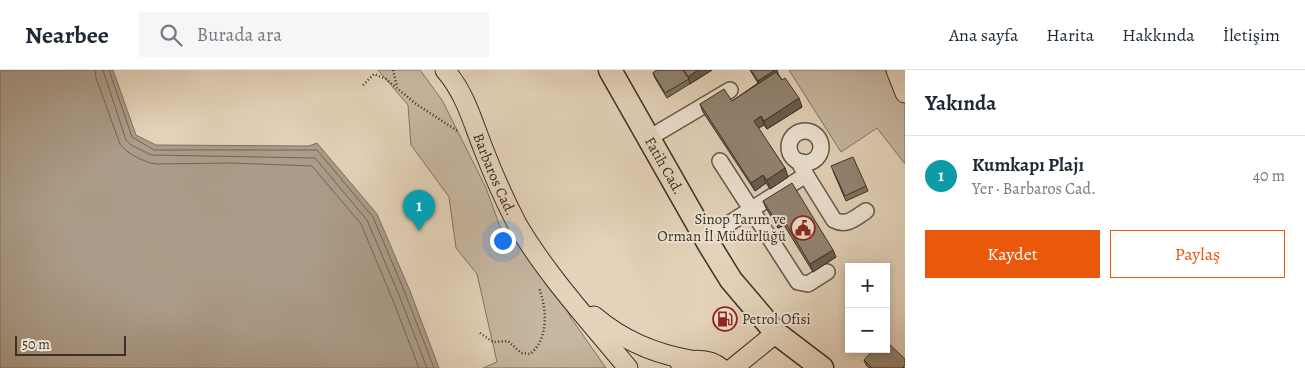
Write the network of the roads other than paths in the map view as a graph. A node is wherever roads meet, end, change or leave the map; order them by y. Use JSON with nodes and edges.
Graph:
{"nodes":[{"id":1,"x":445,"y":70,"type":"edge"},
{"id":2,"x":610,"y":70,"type":"edge"},
{"id":3,"x":896,"y":70,"type":"edge"},
{"id":4,"x":730,"y":90,"type":"dead end"},
{"id":5,"x":905,"y":94,"type":"edge"},
{"id":6,"x":649,"y":138,"type":"junction"},
{"id":7,"x":720,"y":161,"type":"dead end"},
{"id":8,"x":751,"y":210,"type":"junction"},
{"id":9,"x":866,"y":211,"type":"dead end"},
{"id":10,"x":706,"y":238,"type":"junction"},
{"id":11,"x":827,"y":272,"type":"dead end"},
{"id":12,"x":568,"y":294,"type":"junction"},
{"id":13,"x":776,"y":333,"type":"junction"},
{"id":14,"x":691,"y":360,"type":"junction"},
{"id":15,"x":628,"y":368,"type":"edge"},
{"id":16,"x":672,"y":368,"type":"edge"},
{"id":17,"x":721,"y":368,"type":"edge"},
{"id":18,"x":733,"y":368,"type":"edge"},
{"id":19,"x":822,"y":368,"type":"edge"}],
"edges":[{"from":1,"to":12,"type":"main road","name":"Barbaros Cad."},
{"from":2,"to":6,"type":"highway","name":"Fatih Cad."},
{"from":3,"to":5,"type":"main road"},
{"from":4,"to":6,"type":"lane"},
{"from":6,"to":10,"type":"highway","name":"Fatih Cad."},
{"from":7,"to":8,"type":"lane"},
{"from":8,"to":9,"type":"lane"},
{"from":8,"to":10,"type":"lane"},
{"from":8,"to":11,"type":"lane"},
{"from":10,"to":13,"type":"highway","name":"Fatih Cad."},
{"from":12,"to":14,"type":"main road"},
{"from":12,"to":15,"type":"main road","name":"Barbaros Cad."},
{"from":13,"to":18,"type":"main road"},
{"from":13,"to":19,"type":"highway","name":"Fatih Cad."},
{"from":14,"to":16,"type":"main road"},
{"from":14,"to":17,"type":"main road"}]}
